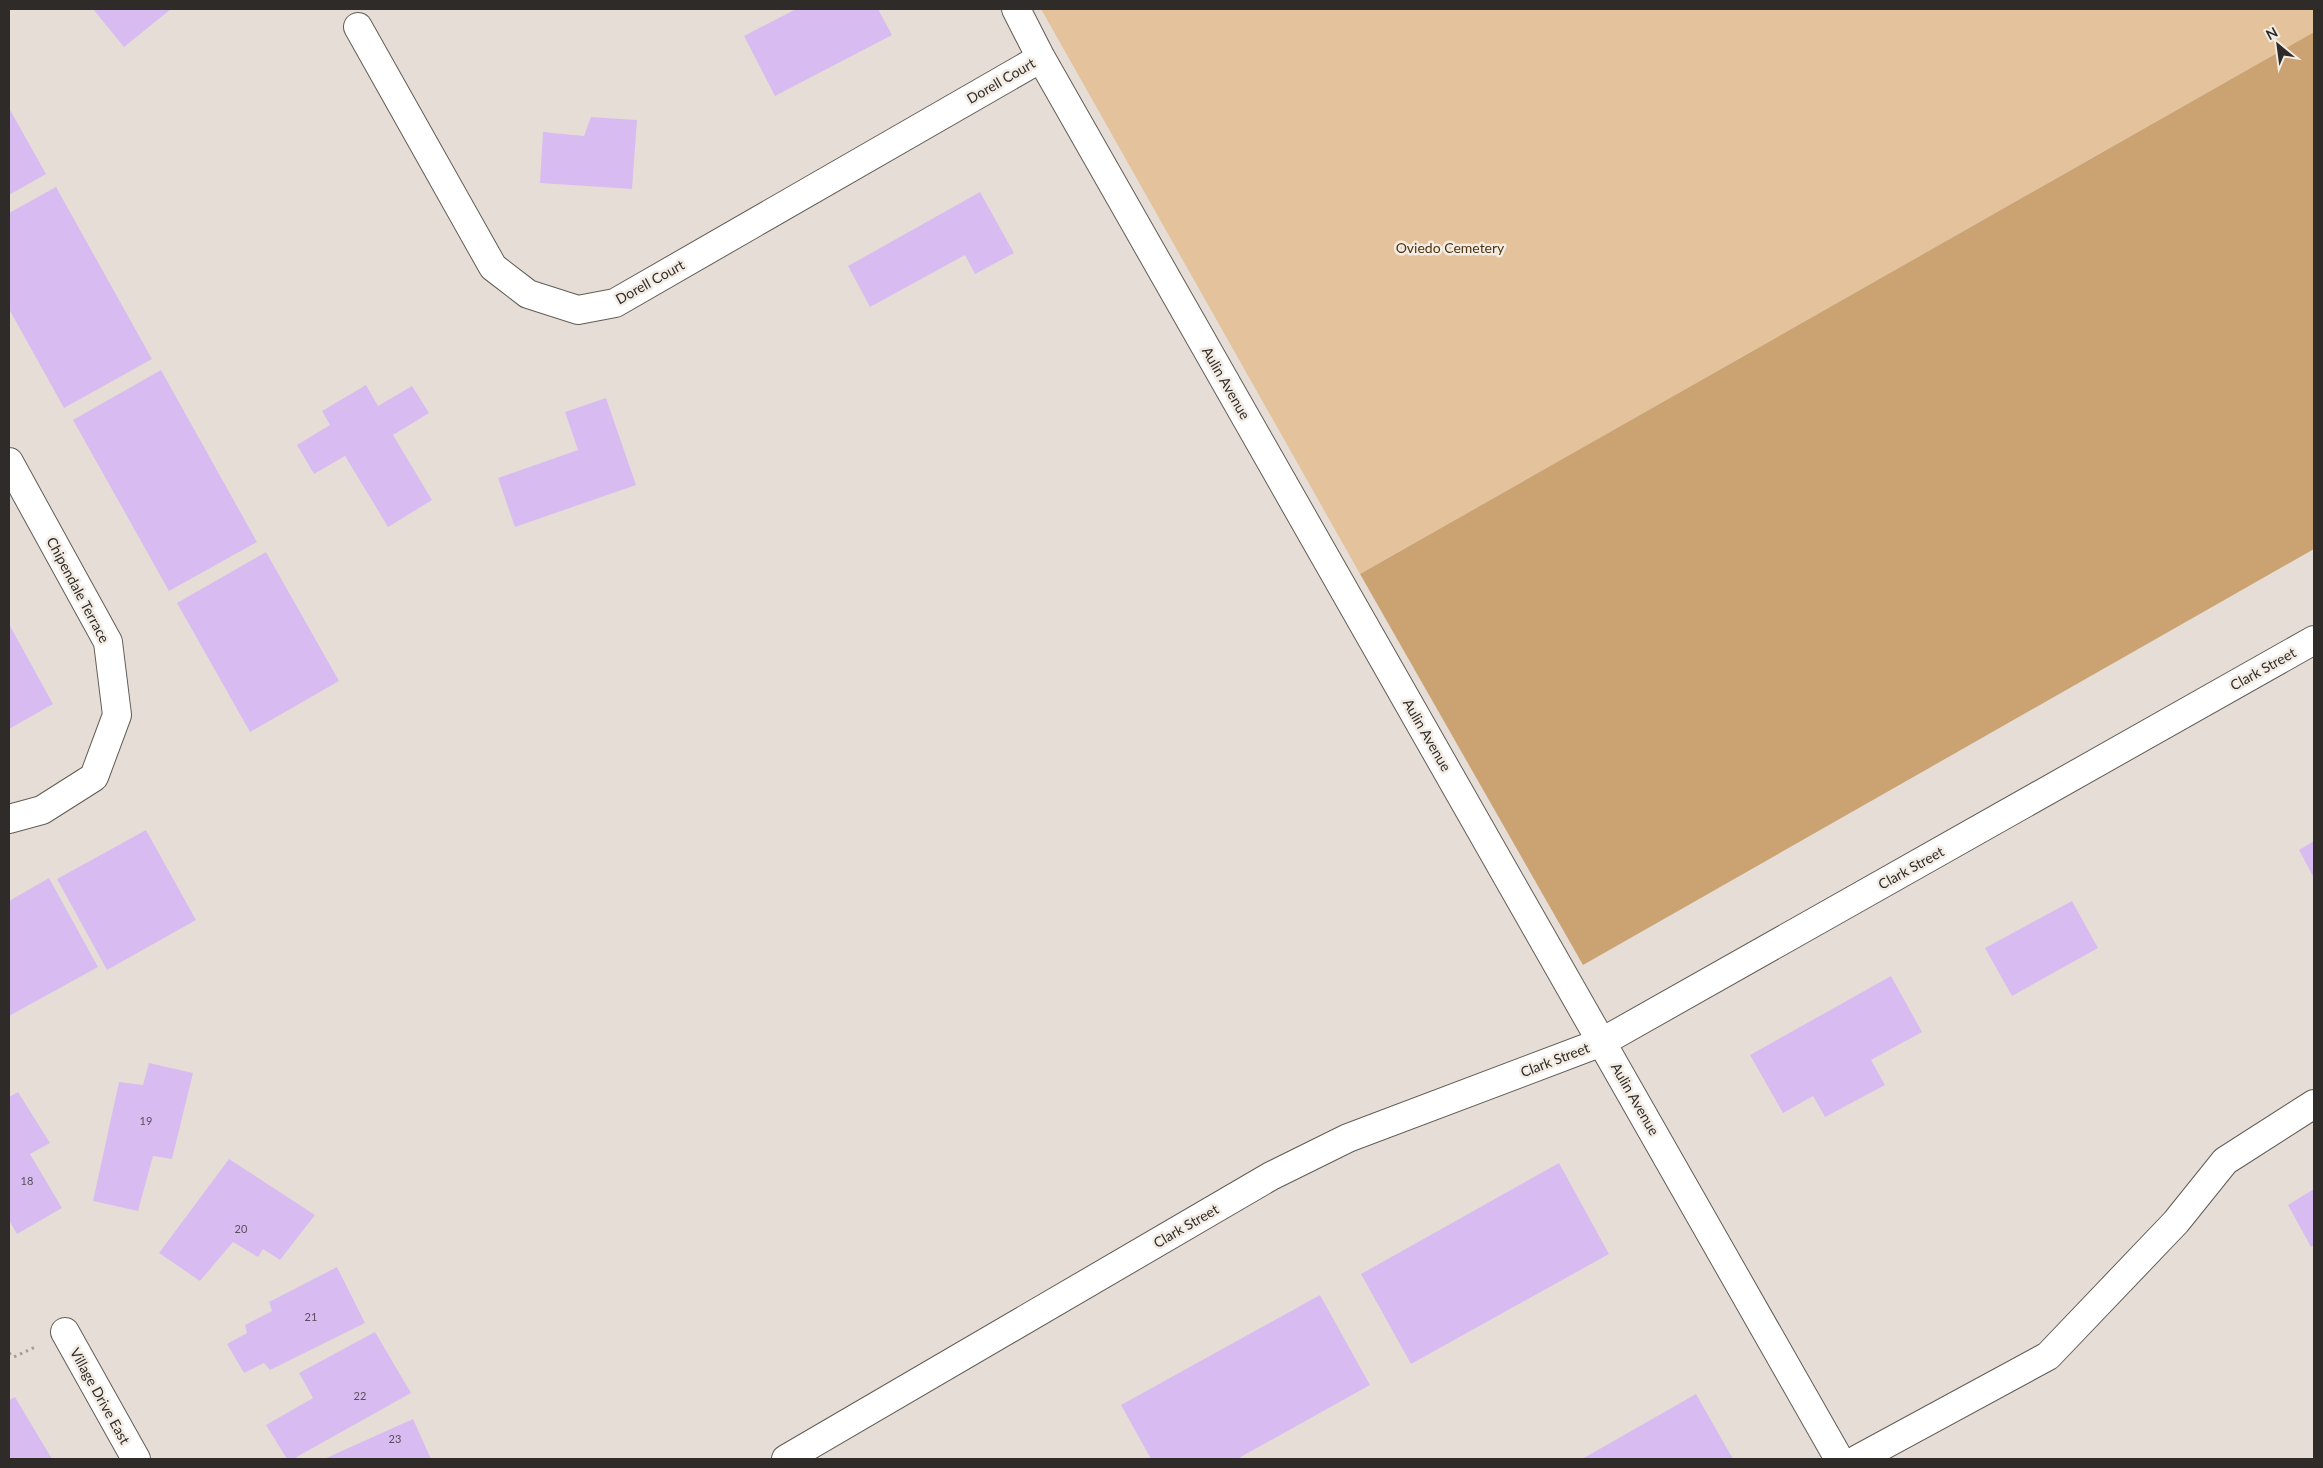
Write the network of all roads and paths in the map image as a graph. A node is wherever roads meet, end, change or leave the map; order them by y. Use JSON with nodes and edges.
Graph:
{"nodes":[{"id":1,"x":1016,"y":9,"type":"edge"},
{"id":2,"x":358,"y":27,"type":"dead end"},
{"id":3,"x":1041,"y":58,"type":"junction"},
{"id":4,"x":9,"y":462,"type":"edge"},
{"id":5,"x":2314,"y":640,"type":"edge"},
{"id":6,"x":9,"y":819,"type":"edge"},
{"id":7,"x":1602,"y":1042,"type":"junction"},
{"id":8,"x":2314,"y":1104,"type":"edge"},
{"id":9,"x":65,"y":1332,"type":"dead end"},
{"id":10,"x":136,"y":1459,"type":"edge"},
{"id":11,"x":786,"y":1459,"type":"edge"},
{"id":12,"x":1839,"y":1459,"type":"edge"},
{"id":13,"x":1858,"y":1459,"type":"edge"}],
"edges":[{"from":1,"to":3,"type":"street","name":"Aulin Avenue"},
{"from":2,"to":3,"type":"street","name":"Dorell Court"},
{"from":3,"to":7,"type":"street","name":"Aulin Avenue"},
{"from":4,"to":6,"type":"street","name":"Chipendale Terrace"},
{"from":5,"to":7,"type":"street","name":"Clark Street"},
{"from":7,"to":11,"type":"street","name":"Clark Street"},
{"from":7,"to":12,"type":"street","name":"Aulin Avenue"},
{"from":8,"to":13,"type":"street"},
{"from":9,"to":10,"type":"street","name":"Village Drive East"}]}
